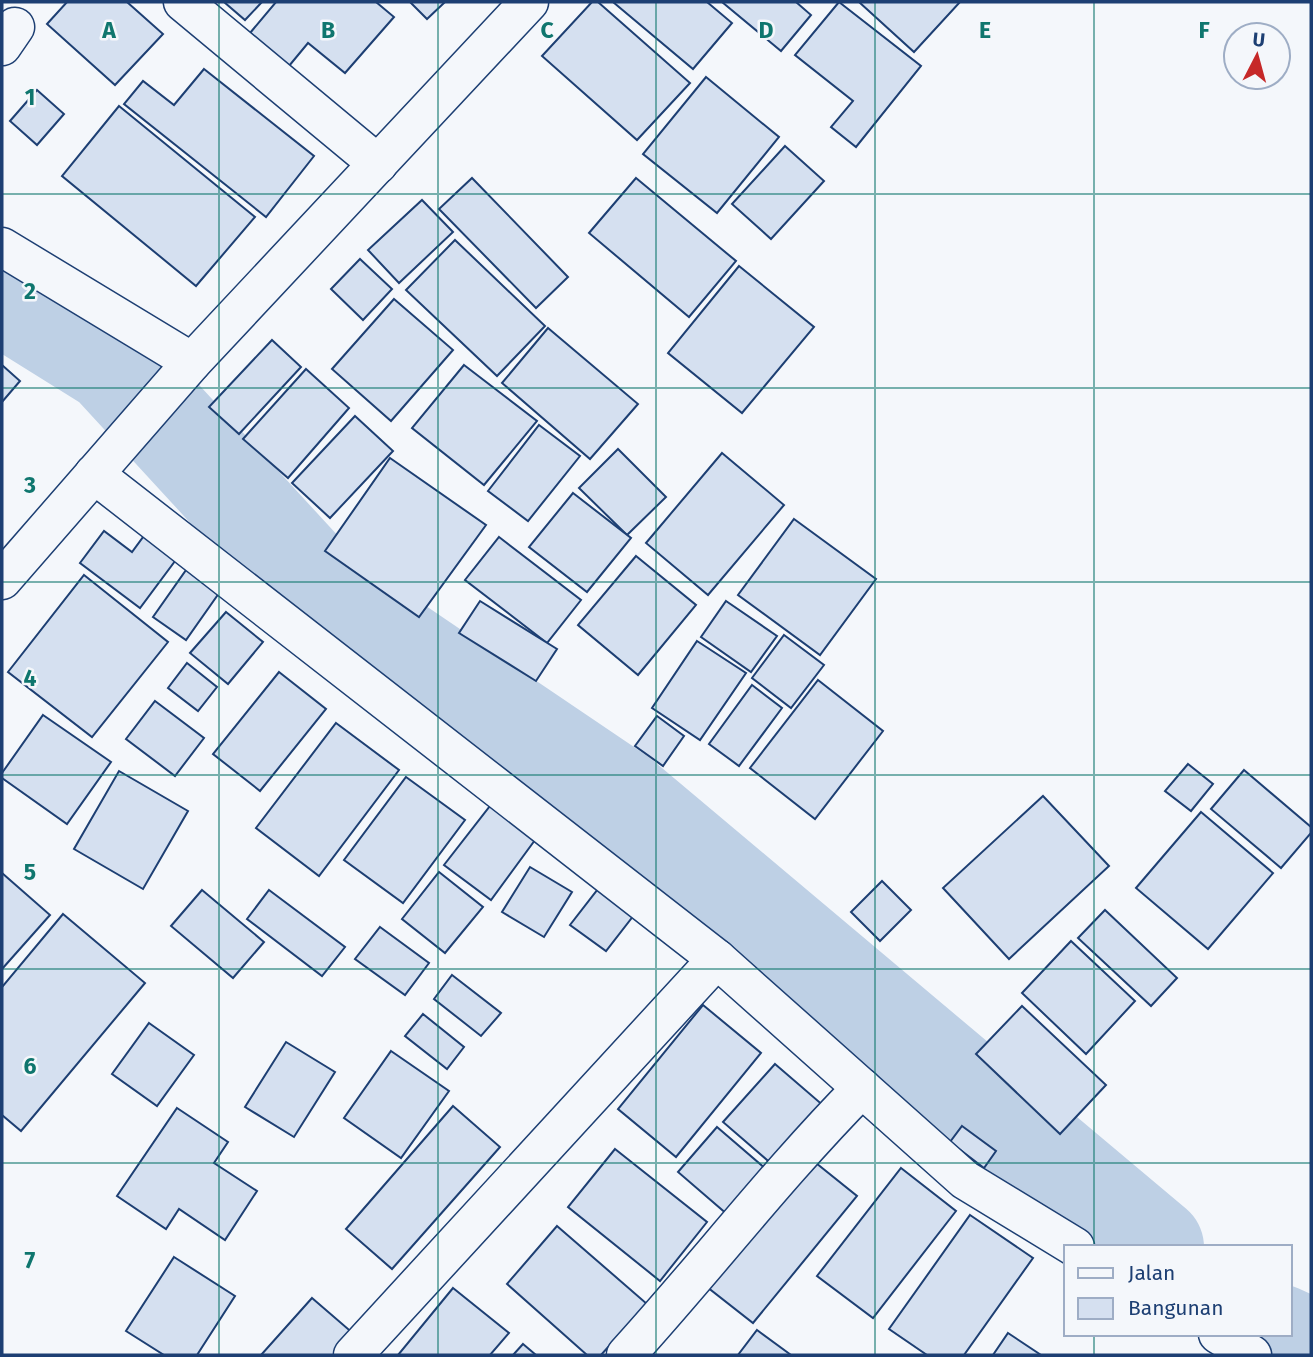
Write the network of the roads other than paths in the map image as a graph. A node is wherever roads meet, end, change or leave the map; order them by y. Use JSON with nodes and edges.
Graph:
{"nodes":[{"id":1,"x":183,"y":2,"type":"edge"},
{"id":2,"x":529,"y":2,"type":"edge"},
{"id":3,"x":379,"y":164,"type":"junction"},
{"id":4,"x":2,"y":247,"type":"edge"},
{"id":5,"x":182,"y":373,"type":"junction"},
{"id":6,"x":103,"y":462,"type":"junction"},
{"id":7,"x":2,"y":580,"type":"edge"},
{"id":8,"x":717,"y":959,"type":"junction"},
{"id":9,"x":862,"y":1088,"type":"junction"},
{"id":10,"x":1072,"y":1245,"type":"edge"},
{"id":11,"x":353,"y":1355,"type":"edge"},
{"id":12,"x":626,"y":1355,"type":"edge"}],
"edges":[{"from":1,"to":3,"type":"street"},
{"from":2,"to":3,"type":"street"},
{"from":3,"to":5,"type":"street"},
{"from":4,"to":5,"type":"street"},
{"from":5,"to":6,"type":"street"},
{"from":6,"to":7,"type":"street"},
{"from":6,"to":8,"type":"street"},
{"from":8,"to":9,"type":"street"},
{"from":8,"to":11,"type":"street"},
{"from":9,"to":10,"type":"street"},
{"from":9,"to":12,"type":"street"}]}
